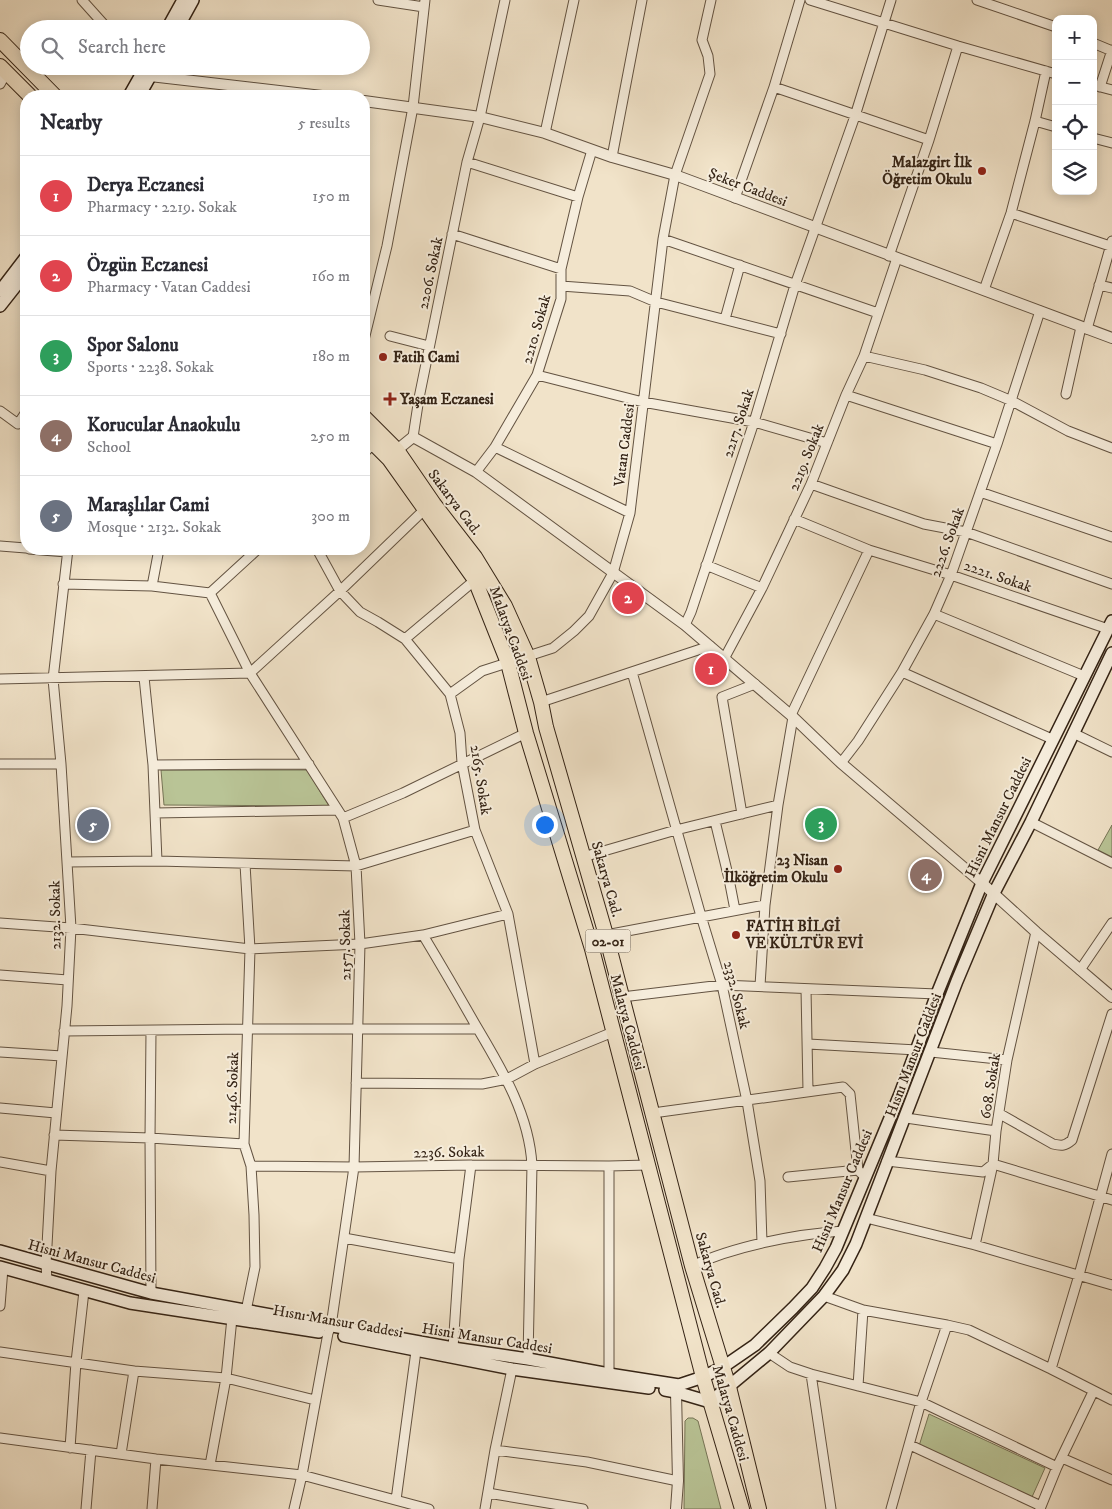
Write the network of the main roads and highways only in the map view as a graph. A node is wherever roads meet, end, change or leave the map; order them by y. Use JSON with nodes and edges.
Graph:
{"nodes":[{"id":1,"x":183,"y":0,"type":"edge"},
{"id":2,"x":193,"y":0,"type":"edge"},
{"id":3,"x":172,"y":20,"type":"edge"},
{"id":4,"x":182,"y":20,"type":"edge"},
{"id":5,"x":0,"y":40,"type":"edge"},
{"id":6,"x":20,"y":60,"type":"edge"},
{"id":7,"x":2,"y":74,"type":"edge"},
{"id":8,"x":35,"y":75,"type":"edge"},
{"id":9,"x":144,"y":75,"type":"edge"},
{"id":10,"x":146,"y":75,"type":"edge"},
{"id":11,"x":22,"y":90,"type":"edge"},
{"id":12,"x":50,"y":90,"type":"edge"},
{"id":13,"x":134,"y":90,"type":"edge"},
{"id":14,"x":141,"y":90,"type":"edge"},
{"id":15,"x":20,"y":265,"type":"edge"},
{"id":16,"x":20,"y":281,"type":"edge"},
{"id":17,"x":0,"y":291,"type":"edge"},
{"id":18,"x":0,"y":306,"type":"edge"},
{"id":19,"x":370,"y":423,"type":"edge"},
{"id":20,"x":370,"y":446,"type":"edge"},
{"id":21,"x":1110,"y":625,"type":"edge"},
{"id":22,"x":1112,"y":653,"type":"edge"},
{"id":23,"x":0,"y":1251,"type":"edge"},
{"id":24,"x":2,"y":1267,"type":"edge"},
{"id":25,"x":329,"y":1329,"type":"junction"},
{"id":26,"x":723,"y":1367,"type":"junction"},
{"id":27,"x":703,"y":1377,"type":"junction"},
{"id":28,"x":729,"y":1387,"type":"junction"},
{"id":29,"x":710,"y":1402,"type":"junction"},
{"id":30,"x":742,"y":1509,"type":"edge"},
{"id":31,"x":759,"y":1509,"type":"edge"}],
"edges":[{"from":1,"to":3,"type":"main road"},
{"from":2,"to":4,"type":"main road"},
{"from":5,"to":6,"type":"main road"},
{"from":7,"to":11,"type":"main road"},
{"from":8,"to":12,"type":"main road"},
{"from":9,"to":13,"type":"main road"},
{"from":10,"to":14,"type":"main road"},
{"from":15,"to":17,"type":"main road"},
{"from":16,"to":18,"type":"main road"},
{"from":19,"to":26,"type":"main road","name":"Sakarya Cad.","number":"02-01"},
{"from":20,"to":27,"type":"main road","name":"Malatya Caddesi"},
{"from":21,"to":26,"type":"main road","name":"Hisni Mansur Caddesi"},
{"from":22,"to":28,"type":"main road","name":"Hısnı Mansur Caddesi"},
{"from":23,"to":25,"type":"main road","name":"Hisni Mansur Caddesi"},
{"from":24,"to":25,"type":"main road","name":"Hısnı Mansur Caddesi"},
{"from":25,"to":27,"type":"main road","name":"Hisni Mansur Caddesi"},
{"from":25,"to":29,"type":"main road","name":"Hısnı Mansur Caddesi"},
{"from":26,"to":27,"type":"main road","name":"Hisni Mansur Caddesi"},
{"from":26,"to":28,"type":"main road","name":"Sakarya Cad.","number":"02-01"},
{"from":27,"to":29,"type":"main road","name":"Malatya Caddesi"},
{"from":28,"to":29,"type":"main road","name":"Hısnı Mansur Caddesi"},
{"from":28,"to":31,"type":"main road","name":"Sakarya Cad.","number":"02-01"},
{"from":29,"to":30,"type":"main road","name":"Malatya Caddesi"}]}
